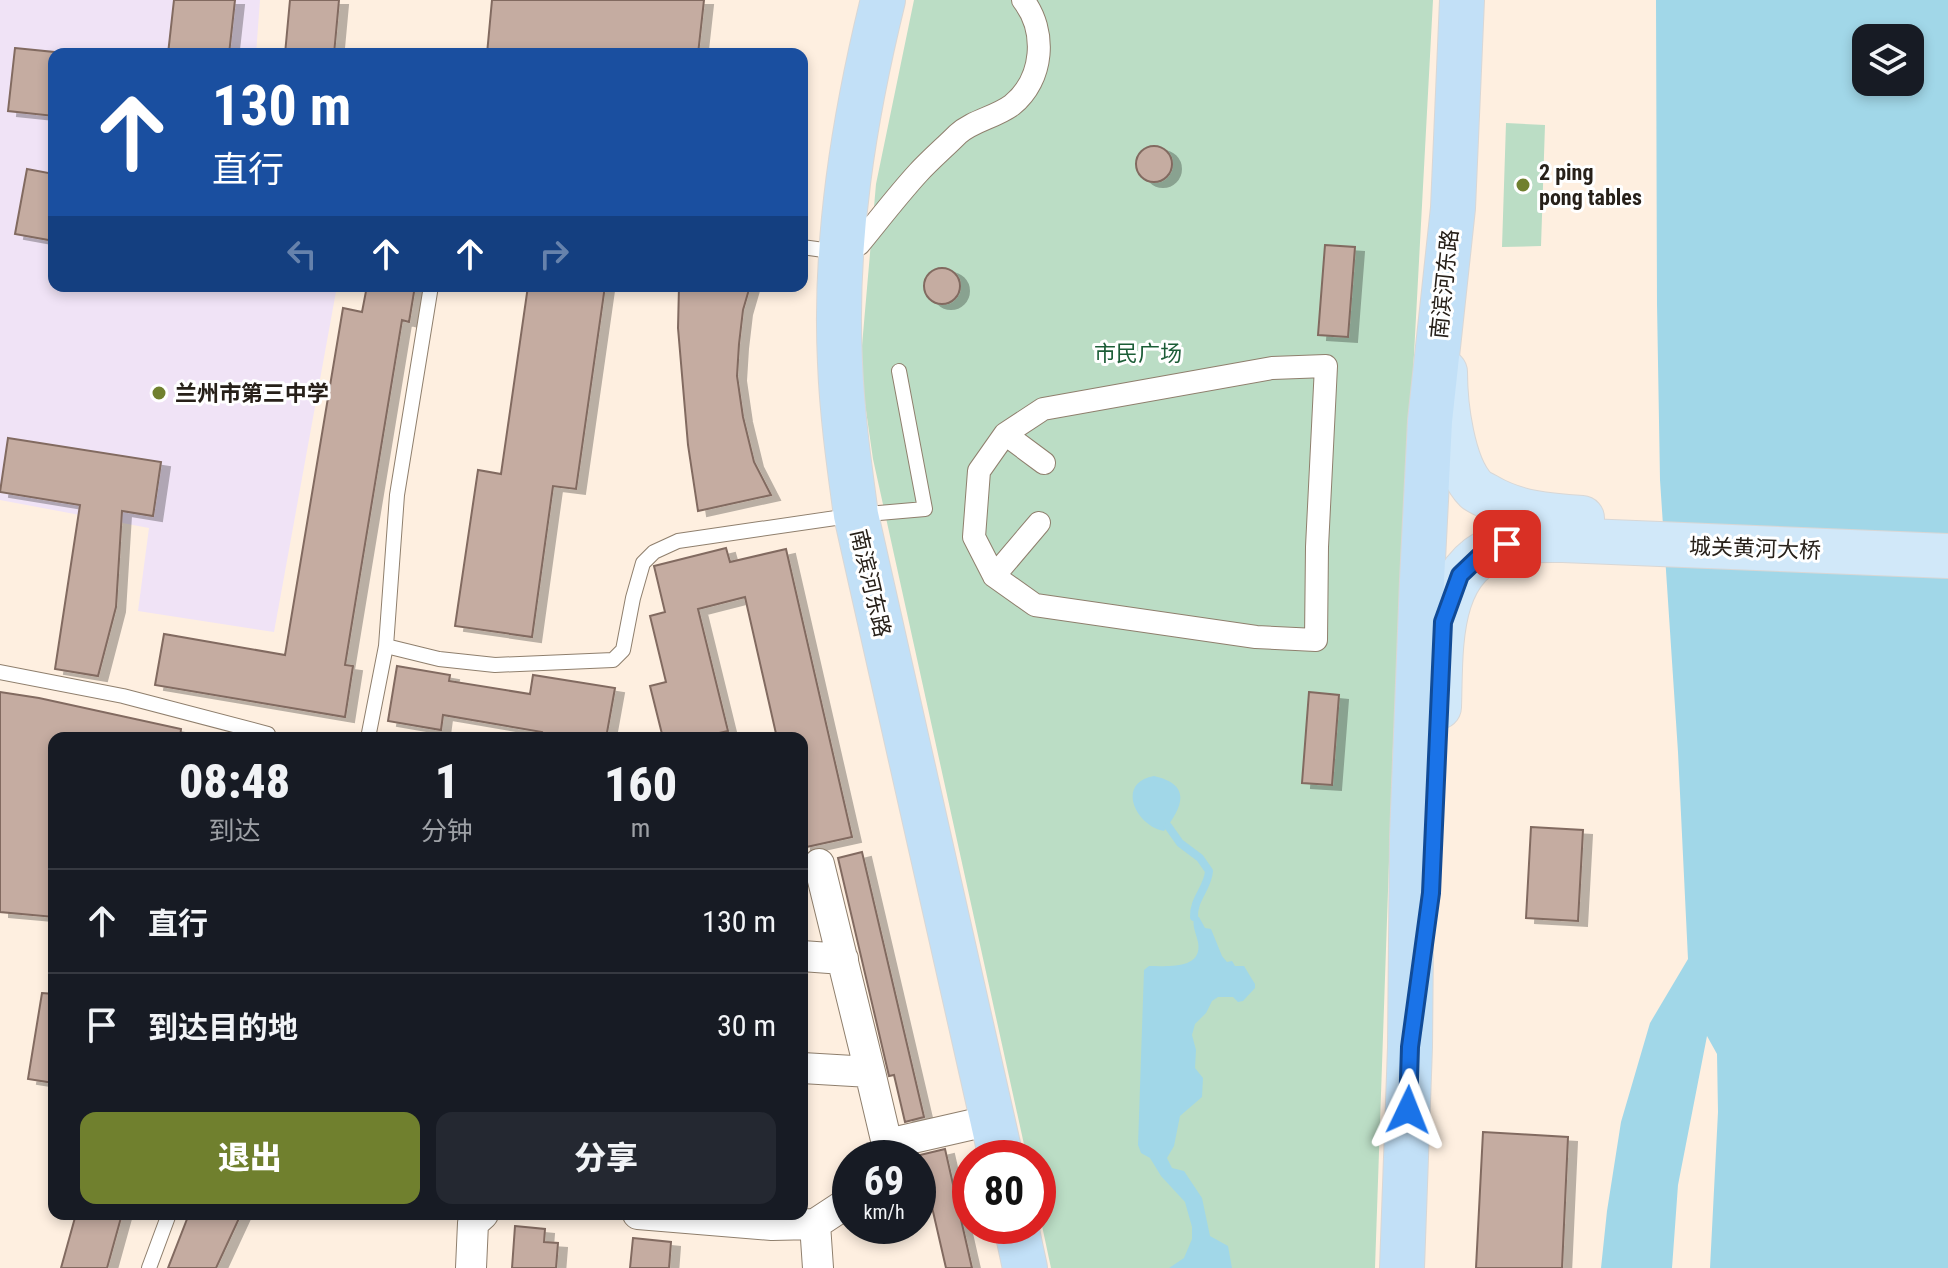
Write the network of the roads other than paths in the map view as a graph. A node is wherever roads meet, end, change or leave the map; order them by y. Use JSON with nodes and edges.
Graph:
{"nodes":[{"id":1,"x":883,"y":0,"type":"edge"},
{"id":2,"x":1023,"y":0,"type":"edge"},
{"id":3,"x":1462,"y":0,"type":"edge"},
{"id":4,"x":834,"y":248,"type":"edge"},
{"id":5,"x":1444,"y":285,"type":"junction"},
{"id":6,"x":430,"y":292,"type":"edge"},
{"id":7,"x":899,"y":371,"type":"dead end"},
{"id":8,"x":1005,"y":434,"type":"junction"},
{"id":9,"x":1044,"y":463,"type":"dead end"},
{"id":10,"x":856,"y":515,"type":"junction"},
{"id":11,"x":1039,"y":523,"type":"dead end"},
{"id":12,"x":1564,"y":528,"type":"junction"},
{"id":13,"x":1948,"y":535,"type":"edge"},
{"id":14,"x":1948,"y":556,"type":"edge"},
{"id":15,"x":994,"y":576,"type":"junction"},
{"id":16,"x":386,"y":646,"type":"junction"},
{"id":17,"x":0,"y":672,"type":"edge"},
{"id":18,"x":260,"y":732,"type":"edge"},
{"id":19,"x":369,"y":732,"type":"edge"},
{"id":20,"x":819,"y":864,"type":"dead end"},
{"id":21,"x":808,"y":956,"type":"edge"},
{"id":22,"x":843,"y":959,"type":"junction"},
{"id":23,"x":1410,"y":1047,"type":"junction"},
{"id":24,"x":808,"y":1068,"type":"edge"},
{"id":25,"x":870,"y":1072,"type":"junction"},
{"id":26,"x":996,"y":1139,"type":"edge"},
{"id":27,"x":886,"y":1140,"type":"edge"},
{"id":28,"x":936,"y":1146,"type":"edge"},
{"id":29,"x":832,"y":1213,"type":"edge"},
{"id":30,"x":167,"y":1220,"type":"edge"},
{"id":31,"x":476,"y":1220,"type":"edge"},
{"id":32,"x":711,"y":1220,"type":"edge"},
{"id":33,"x":815,"y":1224,"type":"junction"},
{"id":34,"x":1020,"y":1244,"type":"edge"},
{"id":35,"x":149,"y":1268,"type":"edge"},
{"id":36,"x":471,"y":1268,"type":"edge"},
{"id":37,"x":818,"y":1268,"type":"edge"},
{"id":38,"x":1025,"y":1268,"type":"edge"},
{"id":39,"x":1402,"y":1268,"type":"edge"}],
"edges":[{"from":1,"to":4,"type":"highway","name":"南滨河东路"},
{"from":2,"to":4,"type":"street"},
{"from":3,"to":5,"type":"highway","name":"南滨河东路"},
{"from":4,"to":10,"type":"highway","name":"南滨河东路"},
{"from":5,"to":12,"type":"main road"},
{"from":5,"to":23,"type":"highway","name":"南滨河东路"},
{"from":6,"to":16,"type":"lane"},
{"from":7,"to":10,"type":"lane"},
{"from":8,"to":9,"type":"street"},
{"from":8,"to":15,"type":"street"},
{"from":8,"to":15,"type":"street"},
{"from":10,"to":16,"type":"lane"},
{"from":10,"to":26,"type":"highway","name":"南滨河东路"},
{"from":11,"to":15,"type":"street"},
{"from":12,"to":13,"type":"main road","name":"城关黄河大桥"},
{"from":12,"to":14,"type":"main road","name":"城关黄河大桥"},
{"from":12,"to":23,"type":"main road","name":"南滨河东路"},
{"from":16,"to":19,"type":"lane"},
{"from":17,"to":18,"type":"lane"},
{"from":20,"to":22,"type":"street"},
{"from":21,"to":22,"type":"street"},
{"from":22,"to":25,"type":"street"},
{"from":23,"to":39,"type":"highway","name":"南滨河东路"},
{"from":24,"to":25,"type":"street"},
{"from":25,"to":27,"type":"street"},
{"from":26,"to":28,"type":"street"},
{"from":29,"to":33,"type":"street"},
{"from":30,"to":35,"type":"lane"},
{"from":31,"to":36,"type":"street"},
{"from":32,"to":33,"type":"street"},
{"from":33,"to":37,"type":"street"},
{"from":34,"to":38,"type":"highway"}]}
